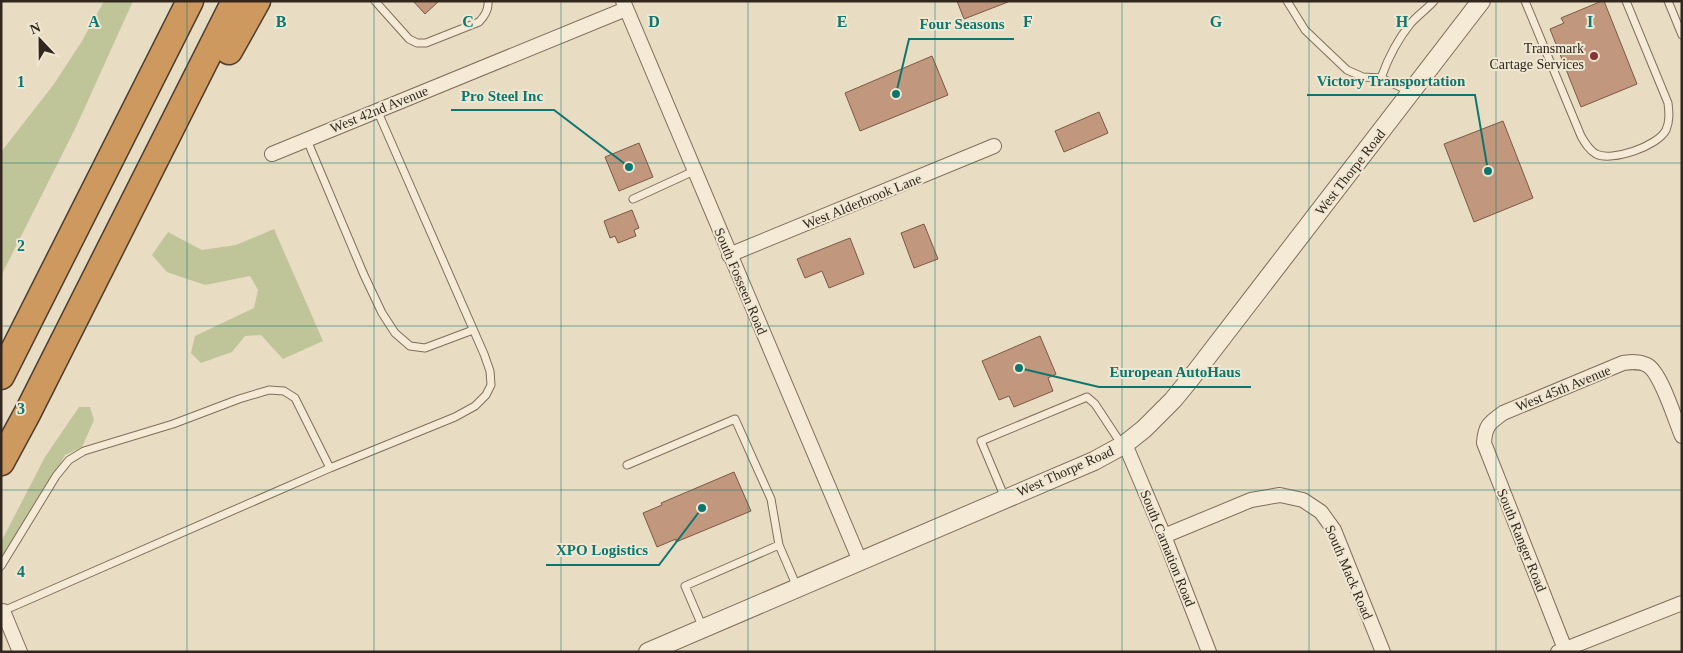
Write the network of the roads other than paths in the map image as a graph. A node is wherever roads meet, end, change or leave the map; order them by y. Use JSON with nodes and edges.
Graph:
{"nodes":[{"id":1,"x":190,"y":1,"type":"edge"},
{"id":2,"x":235,"y":1,"type":"edge"},
{"id":3,"x":257,"y":1,"type":"edge"},
{"id":4,"x":375,"y":1,"type":"edge"},
{"id":5,"x":488,"y":1,"type":"edge"},
{"id":6,"x":1287,"y":1,"type":"edge"},
{"id":7,"x":1434,"y":1,"type":"edge"},
{"id":8,"x":1481,"y":1,"type":"edge"},
{"id":9,"x":1525,"y":1,"type":"edge"},
{"id":10,"x":1626,"y":1,"type":"edge"},
{"id":11,"x":1668,"y":1,"type":"edge"},
{"id":12,"x":624,"y":5,"type":"edge"},
{"id":13,"x":1682,"y":35,"type":"edge"},
{"id":14,"x":1381,"y":78,"type":"junction"},
{"id":15,"x":1412,"y":92,"type":"junction"},
{"id":16,"x":188,"y":95,"type":"junction"},
{"id":17,"x":377,"y":110,"type":"junction"},
{"id":18,"x":307,"y":140,"type":"junction"},
{"id":19,"x":994,"y":146,"type":"dead end"},
{"id":20,"x":272,"y":154,"type":"dead end"},
{"id":21,"x":694,"y":171,"type":"junction"},
{"id":22,"x":633,"y":199,"type":"dead end"},
{"id":23,"x":730,"y":256,"type":"junction"},
{"id":24,"x":473,"y":330,"type":"junction"},
{"id":25,"x":1,"y":376,"type":"edge"},
{"id":26,"x":1485,"y":431,"type":"joint"},
{"id":27,"x":1682,"y":436,"type":"edge"},
{"id":28,"x":1124,"y":444,"type":"junction"},
{"id":29,"x":1,"y":462,"type":"edge"},
{"id":30,"x":626,"y":465,"type":"dead end"},
{"id":31,"x":330,"y":468,"type":"junction"},
{"id":32,"x":1005,"y":499,"type":"junction"},
{"id":33,"x":1164,"y":536,"type":"junction"},
{"id":34,"x":779,"y":545,"type":"junction"},
{"id":35,"x":860,"y":561,"type":"junction"},
{"id":36,"x":1,"y":566,"type":"edge"},
{"id":37,"x":797,"y":588,"type":"junction"},
{"id":38,"x":1682,"y":603,"type":"edge"},
{"id":39,"x":2,"y":609,"type":"edge"},
{"id":40,"x":703,"y":628,"type":"junction"},
{"id":41,"x":1562,"y":650,"type":"edge"},
{"id":42,"x":653,"y":651,"type":"edge"},
{"id":43,"x":20,"y":652,"type":"edge"},
{"id":44,"x":1209,"y":652,"type":"edge"},
{"id":45,"x":1383,"y":652,"type":"edge"}],
"edges":[{"from":1,"to":25,"type":"highway"},
{"from":2,"to":16,"type":"highway"},
{"from":3,"to":16,"type":"highway"},
{"from":4,"to":5,"type":"lane"},
{"from":6,"to":14,"type":"lane"},
{"from":7,"to":14,"type":"lane"},
{"from":8,"to":15,"type":"street","name":"West Thorpe Road"},
{"from":9,"to":10,"type":"lane"},
{"from":11,"to":13,"type":"lane"},
{"from":12,"to":17,"type":"street","name":"West 42nd Avenue"},
{"from":12,"to":21,"type":"street","name":"South Fosseen Road"},
{"from":14,"to":15,"type":"lane"},
{"from":15,"to":28,"type":"street","name":"West Thorpe Road"},
{"from":16,"to":29,"type":"highway"},
{"from":17,"to":18,"type":"street","name":"West 42nd Avenue"},
{"from":17,"to":24,"type":"lane"},
{"from":18,"to":20,"type":"street","name":"West 42nd Avenue"},
{"from":18,"to":24,"type":"lane"},
{"from":19,"to":23,"type":"street","name":"West Alderbrook Lane"},
{"from":21,"to":22,"type":"lane"},
{"from":21,"to":23,"type":"street","name":"South Fosseen Road"},
{"from":23,"to":35,"type":"street","name":"South Fosseen Road"},
{"from":24,"to":31,"type":"lane"},
{"from":26,"to":27,"type":"street","name":"West 45th Avenue"},
{"from":26,"to":41,"type":"street","name":"South Ranger Road"},
{"from":28,"to":32,"type":"street","name":"West Thorpe Road"},
{"from":28,"to":32,"type":"lane"},
{"from":28,"to":33,"type":"street","name":"South Carnation Road"},
{"from":30,"to":34,"type":"lane"},
{"from":31,"to":36,"type":"lane"},
{"from":31,"to":39,"type":"lane"},
{"from":32,"to":35,"type":"street","name":"West Thorpe Road"},
{"from":33,"to":44,"type":"street","name":"South Carnation Road"},
{"from":33,"to":45,"type":"street","name":"South Mack Road"},
{"from":34,"to":37,"type":"lane"},
{"from":34,"to":40,"type":"lane"},
{"from":35,"to":37,"type":"street","name":"West Thorpe Road"},
{"from":37,"to":40,"type":"street","name":"West Thorpe Road"},
{"from":38,"to":41,"type":"street"},
{"from":39,"to":43,"type":"street"},
{"from":40,"to":42,"type":"street","name":"West Thorpe Road"}]}
